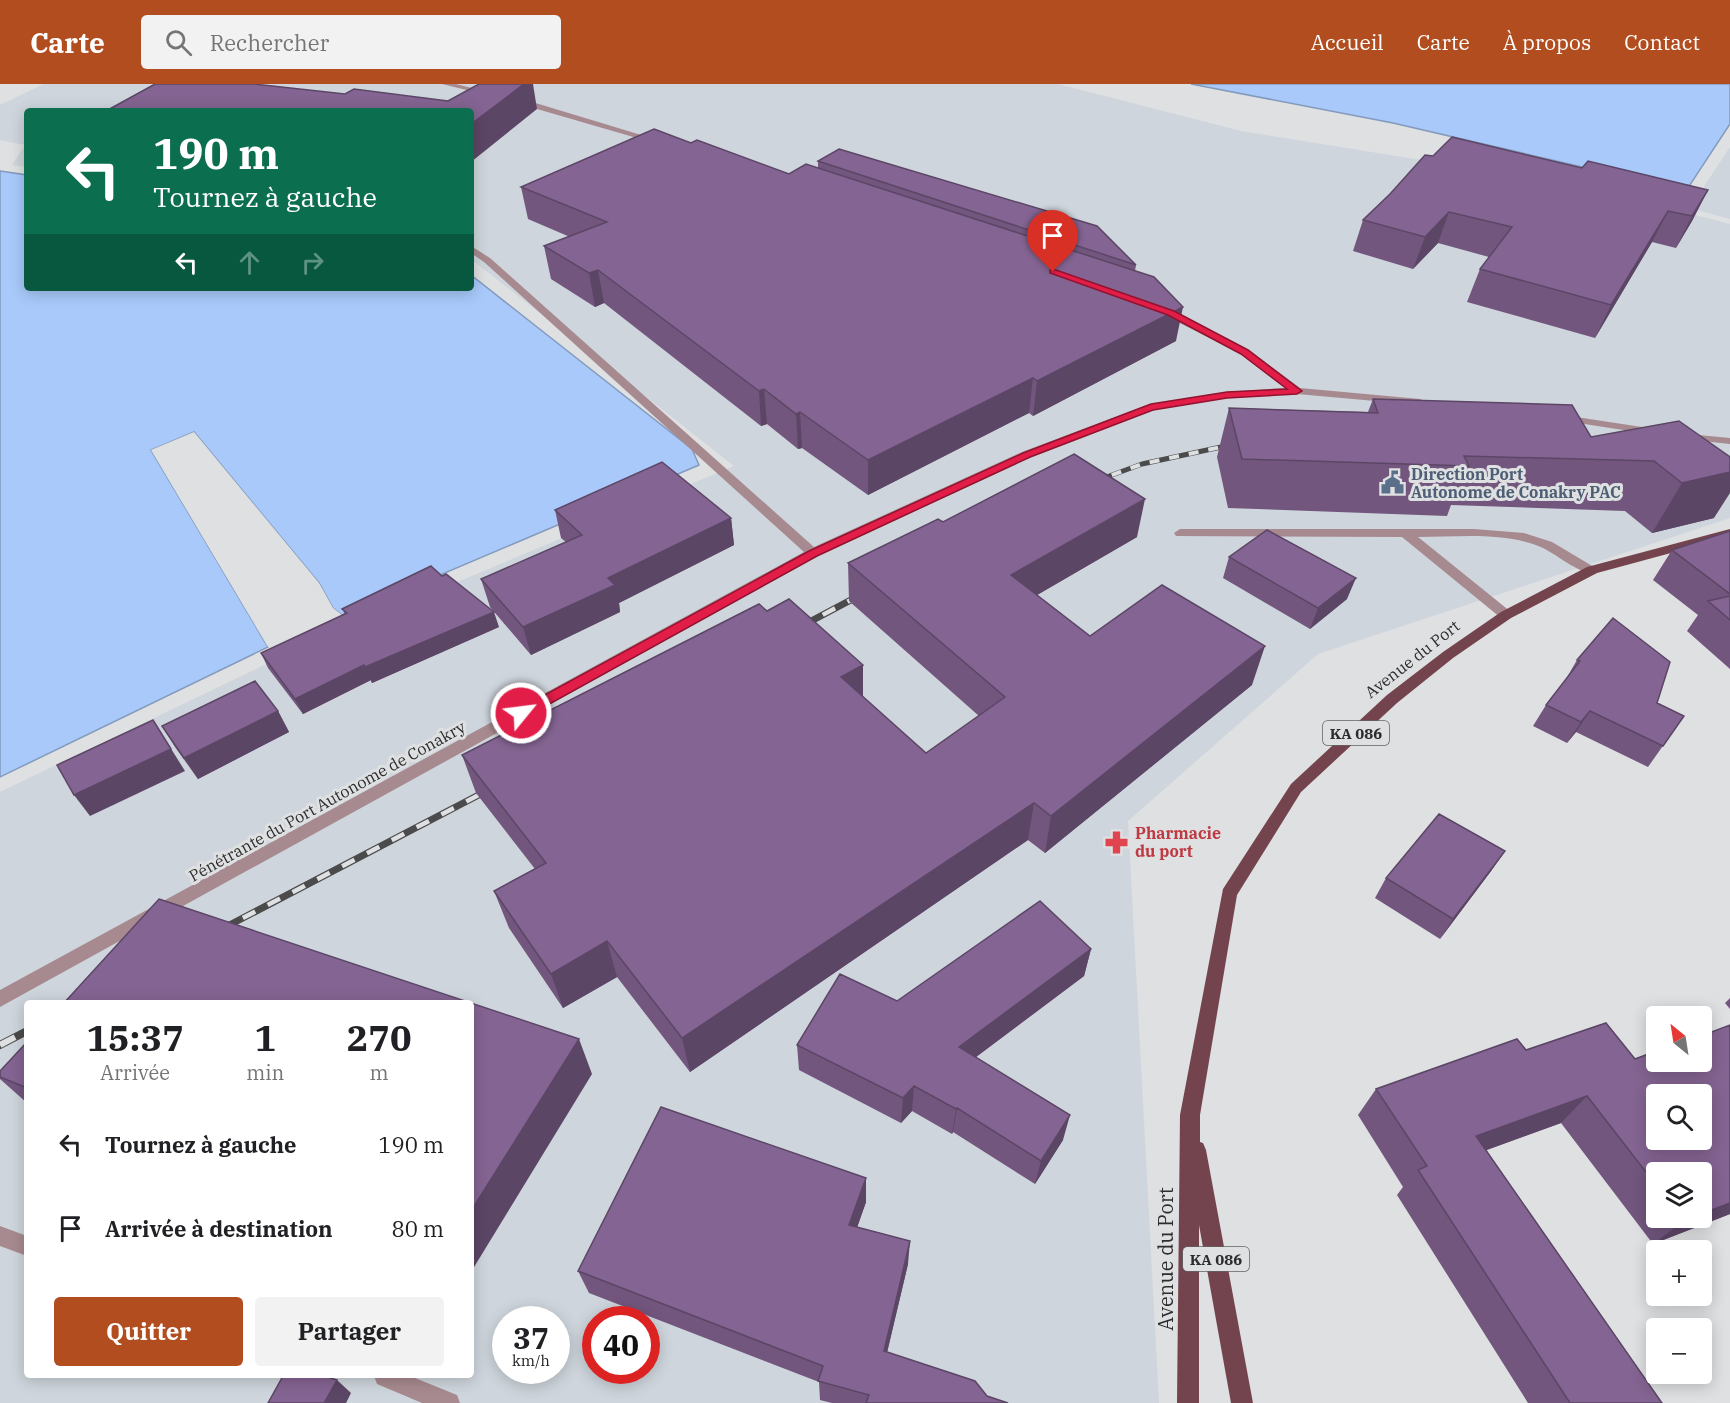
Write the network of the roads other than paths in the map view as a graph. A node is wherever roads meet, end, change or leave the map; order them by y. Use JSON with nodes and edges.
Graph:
{"nodes":[{"id":1,"x":446,"y":84,"type":"edge"},
{"id":2,"x":493,"y":94,"type":"edge"},
{"id":3,"x":504,"y":97,"type":"edge"},
{"id":4,"x":671,"y":146,"type":"edge"},
{"id":5,"x":474,"y":251,"type":"edge"},
{"id":6,"x":1150,"y":306,"type":"edge"},
{"id":7,"x":1297,"y":391,"type":"junction"},
{"id":8,"x":1439,"y":404,"type":"edge"},
{"id":9,"x":1545,"y":415,"type":"edge"},
{"id":10,"x":1730,"y":441,"type":"edge"},
{"id":11,"x":1180,"y":533,"type":"dead end"},
{"id":12,"x":1405,"y":533,"type":"junction"},
{"id":13,"x":1730,"y":533,"type":"edge"},
{"id":14,"x":813,"y":554,"type":"junction"},
{"id":15,"x":1592,"y":570,"type":"junction"},
{"id":16,"x":1506,"y":615,"type":"junction"},
{"id":17,"x":0,"y":999,"type":"edge"},
{"id":18,"x":1190,"y":1115,"type":"junction"},
{"id":19,"x":0,"y":1236,"type":"edge"},
{"id":20,"x":24,"y":1245,"type":"edge"},
{"id":21,"x":390,"y":1378,"type":"edge"},
{"id":22,"x":449,"y":1403,"type":"edge"},
{"id":23,"x":1188,"y":1403,"type":"edge"},
{"id":24,"x":1242,"y":1403,"type":"edge"}],
"edges":[{"from":1,"to":2,"type":"street"},
{"from":3,"to":4,"type":"street"},
{"from":5,"to":14,"type":"street"},
{"from":6,"to":7,"type":"street"},
{"from":7,"to":8,"type":"street","name":"Pénétrante du Port Autonome de Conakry"},
{"from":7,"to":14,"type":"street","name":"Pénétrante du Port Autonome de Conakry"},
{"from":9,"to":10,"type":"street"},
{"from":11,"to":12,"type":"street"},
{"from":12,"to":15,"type":"street"},
{"from":12,"to":16,"type":"street"},
{"from":13,"to":15,"type":"main road","name":"Avenue du Port","number":"KA 086"},
{"from":14,"to":17,"type":"street","name":"Pénétrante du Port Autonome de Conakry"},
{"from":15,"to":16,"type":"main road","name":"Avenue du Port","number":"KA 086"},
{"from":16,"to":18,"type":"main road","name":"Avenue du Port","number":"KA 086"},
{"from":18,"to":23,"type":"main road","name":"Avenue du Port","number":"KA 086"},
{"from":18,"to":24,"type":"main road","name":"Avenue du Port","number":"KA 086"},
{"from":19,"to":20,"type":"street"},
{"from":21,"to":22,"type":"street"}]}
